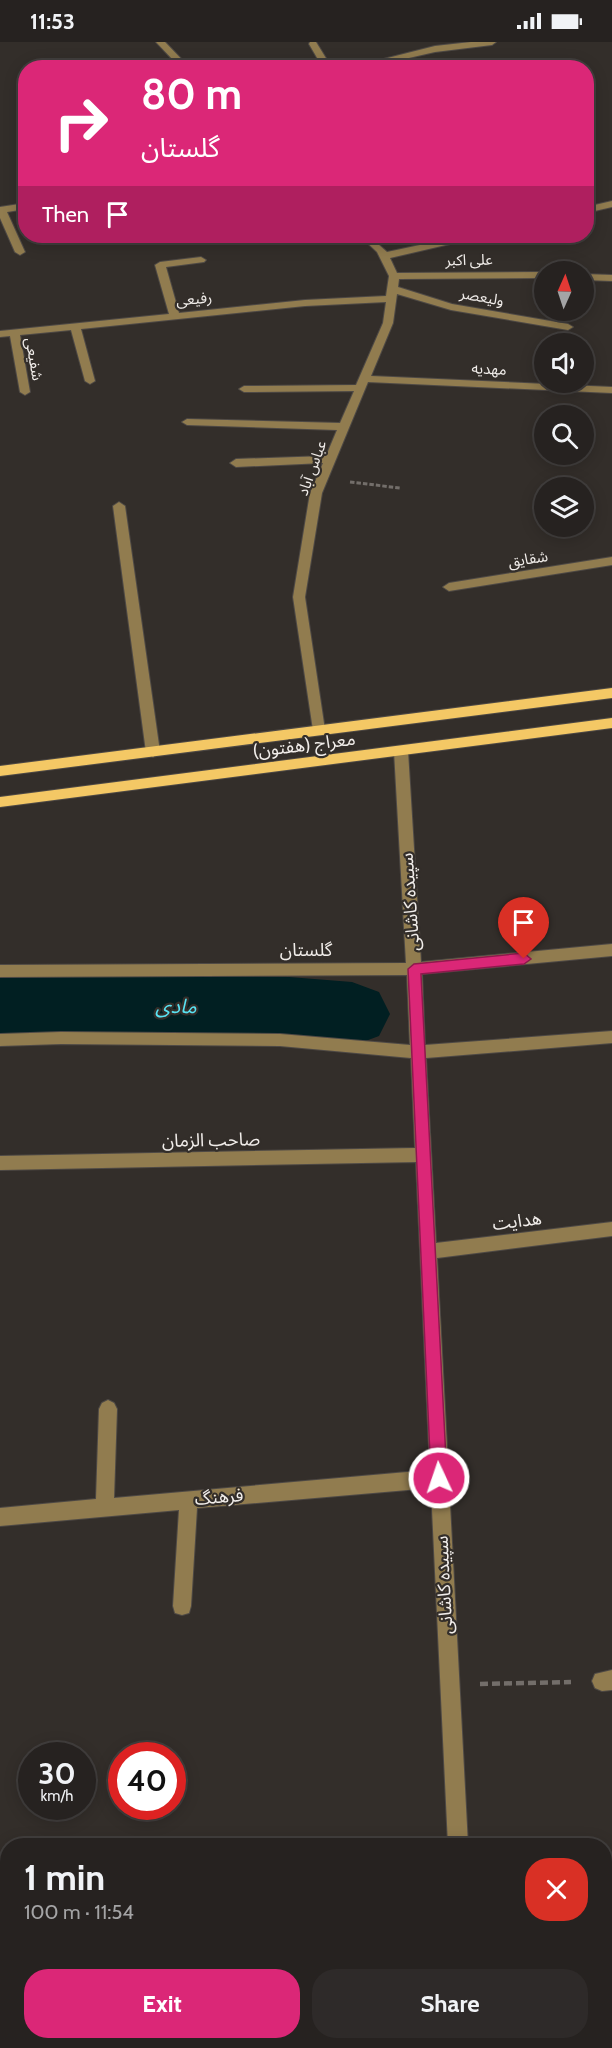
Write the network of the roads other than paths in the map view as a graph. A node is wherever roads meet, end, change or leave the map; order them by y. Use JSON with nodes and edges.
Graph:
{"nodes":[{"id":1,"x":160,"y":42,"type":"edge"},
{"id":2,"x":492,"y":42,"type":"edge"},
{"id":3,"x":313,"y":44,"type":"dead end"},
{"id":4,"x":178,"y":60,"type":"edge"},
{"id":5,"x":323,"y":60,"type":"edge"},
{"id":6,"x":392,"y":60,"type":"edge"},
{"id":7,"x":612,"y":204,"type":"edge"},
{"id":8,"x":18,"y":207,"type":"edge"},
{"id":9,"x":594,"y":208,"type":"edge"},
{"id":10,"x":1,"y":210,"type":"edge"},
{"id":11,"x":372,"y":243,"type":"edge"},
{"id":12,"x":442,"y":243,"type":"edge"},
{"id":13,"x":20,"y":252,"type":"dead end"},
{"id":14,"x":384,"y":256,"type":"junction"},
{"id":15,"x":201,"y":260,"type":"dead end"},
{"id":16,"x":534,"y":274,"type":"edge"},
{"id":17,"x":394,"y":276,"type":"junction"},
{"id":18,"x":594,"y":277,"type":"edge"},
{"id":19,"x":612,"y":278,"type":"edge"},
{"id":20,"x":392,"y":294,"type":"junction"},
{"id":21,"x":175,"y":316,"type":"junction"},
{"id":22,"x":75,"y":326,"type":"junction"},
{"id":23,"x":568,"y":327,"type":"dead end"},
{"id":24,"x":14,"y":333,"type":"junction"},
{"id":25,"x":0,"y":334,"type":"edge"},
{"id":26,"x":90,"y":381,"type":"dead end"},
{"id":27,"x":362,"y":383,"type":"junction"},
{"id":28,"x":244,"y":389,"type":"dead end"},
{"id":29,"x":612,"y":390,"type":"edge"},
{"id":30,"x":25,"y":392,"type":"dead end"},
{"id":31,"x":188,"y":422,"type":"dead end"},
{"id":32,"x":344,"y":426,"type":"junction"},
{"id":33,"x":330,"y":459,"type":"junction"},
{"id":34,"x":236,"y":463,"type":"dead end"},
{"id":35,"x":119,"y":506,"type":"dead end"},
{"id":36,"x":612,"y":561,"type":"edge"},
{"id":37,"x":450,"y":587,"type":"dead end"},
{"id":38,"x":612,"y":693,"type":"edge"},
{"id":39,"x":612,"y":723,"type":"edge"},
{"id":40,"x":319,"y":730,"type":"junction"},
{"id":41,"x":401,"y":751,"type":"junction"},
{"id":42,"x":153,"y":752,"type":"junction"},
{"id":43,"x":0,"y":771,"type":"edge"},
{"id":44,"x":0,"y":802,"type":"edge"},
{"id":45,"x":612,"y":950,"type":"edge"},
{"id":46,"x":414,"y":969,"type":"junction"},
{"id":47,"x":0,"y":971,"type":"edge"},
{"id":48,"x":612,"y":1037,"type":"edge"},
{"id":49,"x":0,"y":1040,"type":"edge"},
{"id":50,"x":418,"y":1052,"type":"junction"},
{"id":51,"x":422,"y":1155,"type":"junction"},
{"id":52,"x":0,"y":1163,"type":"edge"},
{"id":53,"x":612,"y":1228,"type":"edge"},
{"id":54,"x":427,"y":1252,"type":"junction"},
{"id":55,"x":108,"y":1409,"type":"dead end"},
{"id":56,"x":439,"y":1478,"type":"junction"},
{"id":57,"x":189,"y":1500,"type":"junction"},
{"id":58,"x":105,"y":1508,"type":"junction"},
{"id":59,"x":0,"y":1517,"type":"edge"},
{"id":60,"x":182,"y":1606,"type":"dead end"},
{"id":61,"x":458,"y":1838,"type":"edge"}],
"edges":[{"from":1,"to":4,"type":"street"},
{"from":2,"to":6,"type":"street"},
{"from":3,"to":5,"type":"street"},
{"from":7,"to":9,"type":"street"},
{"from":8,"to":10,"type":"street"},
{"from":10,"to":13,"type":"street"},
{"from":11,"to":14,"type":"street"},
{"from":12,"to":14,"type":"street"},
{"from":14,"to":17,"type":"street"},
{"from":15,"to":21,"type":"street"},
{"from":16,"to":17,"type":"street","name":"علی اکبر"},
{"from":17,"to":20,"type":"street","name":"عباس آباد"},
{"from":18,"to":19,"type":"street"},
{"from":20,"to":21,"type":"street","name":"رفیعی"},
{"from":20,"to":23,"type":"street","name":"ولیعصر"},
{"from":20,"to":27,"type":"street","name":"عباس آباد"},
{"from":21,"to":22,"type":"street","name":"رفیعی"},
{"from":22,"to":24,"type":"street","name":"رفیعی"},
{"from":22,"to":26,"type":"street"},
{"from":24,"to":25,"type":"street","name":"رفیعی"},
{"from":24,"to":30,"type":"street","name":"شفیعی"},
{"from":27,"to":28,"type":"street"},
{"from":27,"to":29,"type":"street","name":"مهدیه"},
{"from":27,"to":32,"type":"street","name":"عباس آباد"},
{"from":31,"to":32,"type":"street"},
{"from":32,"to":33,"type":"street","name":"عباس آباد"},
{"from":33,"to":34,"type":"street"},
{"from":33,"to":40,"type":"street","name":"عباس آباد"},
{"from":35,"to":42,"type":"street"},
{"from":36,"to":37,"type":"street","name":"شقایق"},
{"from":38,"to":40,"type":"main road","name":"معراج (هفتون)"},
{"from":39,"to":41,"type":"main road","name":"معراج (هفتون)"},
{"from":40,"to":42,"type":"main road","name":"معراج (هفتون)"},
{"from":41,"to":44,"type":"main road","name":"معراج (هفتون)"},
{"from":41,"to":46,"type":"street","name":"سپیده کاشانی"},
{"from":42,"to":43,"type":"main road","name":"معراج (هفتون)"},
{"from":45,"to":46,"type":"street","name":"گلستان"},
{"from":46,"to":47,"type":"street","name":"گلستان"},
{"from":46,"to":50,"type":"street","name":"سپیده کاشانی"},
{"from":48,"to":50,"type":"street"},
{"from":49,"to":50,"type":"street"},
{"from":50,"to":51,"type":"street","name":"سپیده کاشانی"},
{"from":51,"to":52,"type":"street","name":"صاحب الزمان"},
{"from":51,"to":54,"type":"street","name":"سپیده کاشانی"},
{"from":53,"to":54,"type":"street","name":"هدایت"},
{"from":54,"to":56,"type":"street","name":"سپیده کاشانی"},
{"from":55,"to":58,"type":"street"},
{"from":56,"to":57,"type":"street","name":"فرهنگ"},
{"from":56,"to":61,"type":"street","name":"سپیده کاشانی"},
{"from":57,"to":58,"type":"street","name":"فرهنگ"},
{"from":57,"to":60,"type":"street"},
{"from":58,"to":59,"type":"street","name":"فرهنگ"}]}
